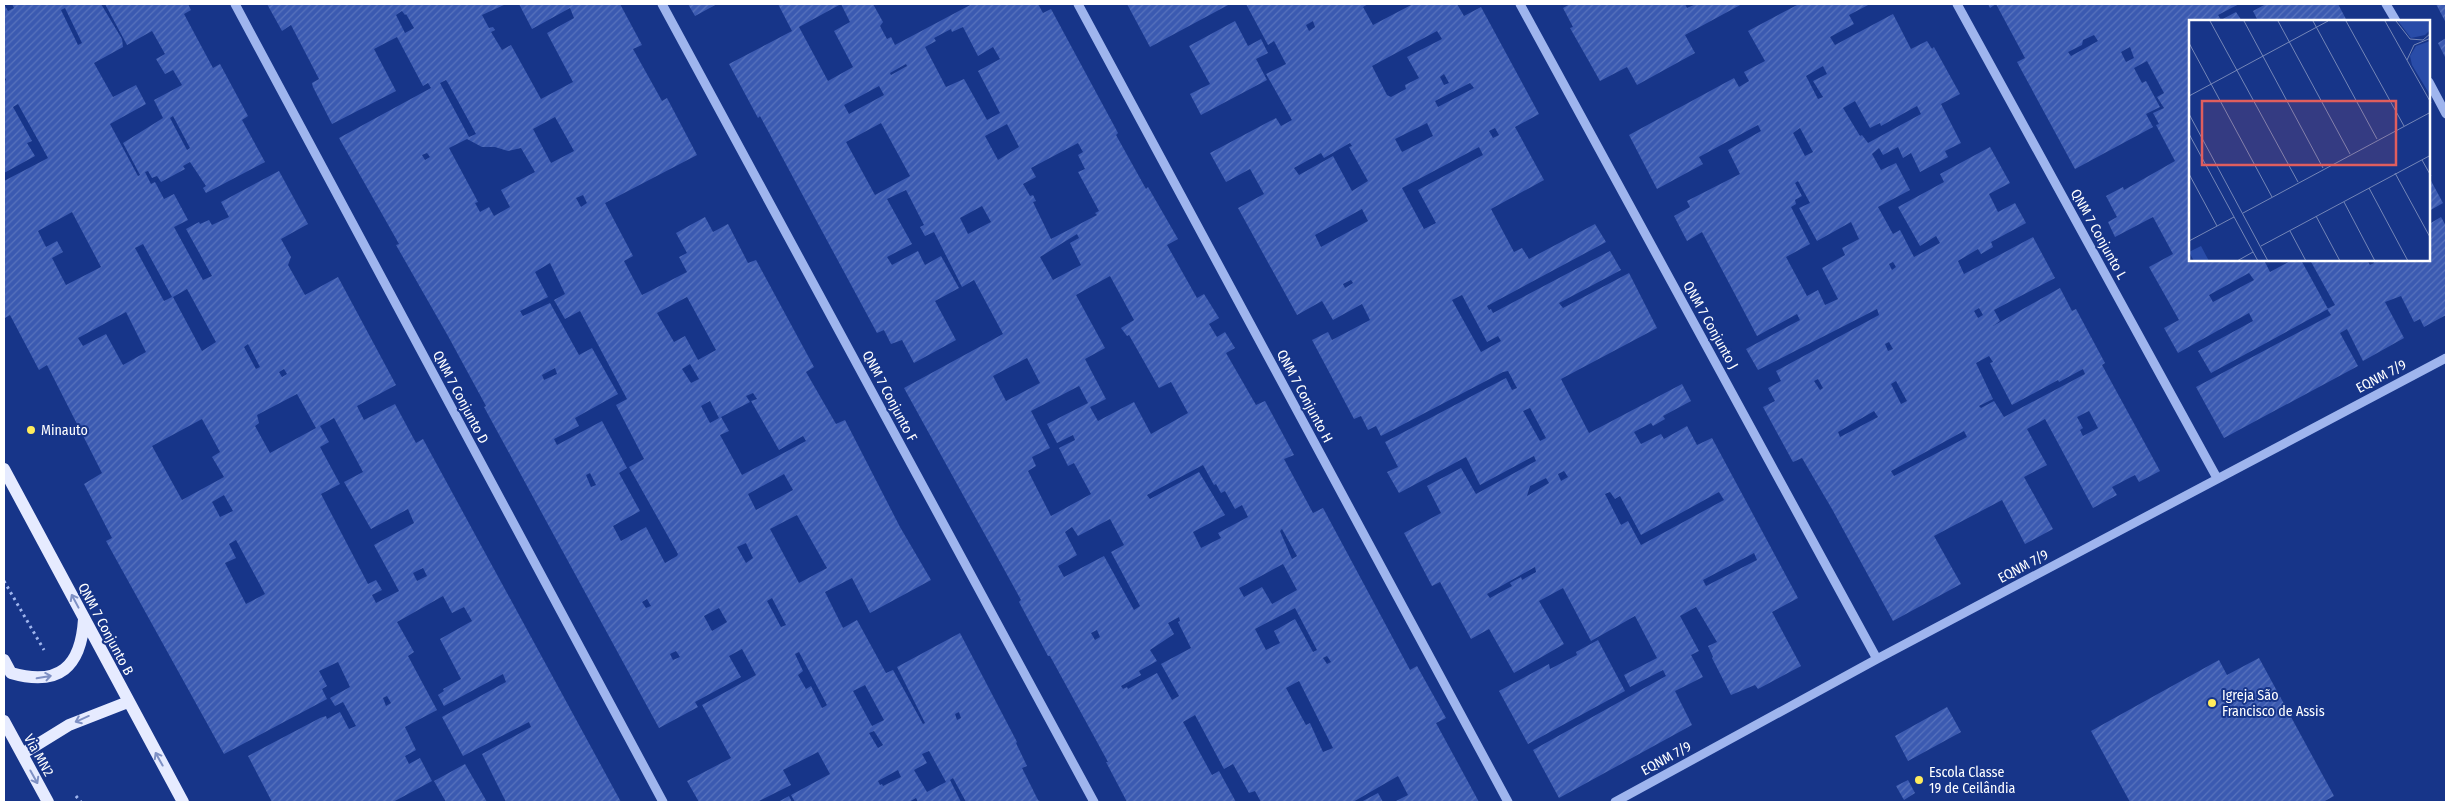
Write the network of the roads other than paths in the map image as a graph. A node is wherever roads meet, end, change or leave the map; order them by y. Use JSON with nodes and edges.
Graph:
{"nodes":[{"id":1,"x":235,"y":4,"type":"edge"},
{"id":2,"x":662,"y":4,"type":"edge"},
{"id":3,"x":1078,"y":4,"type":"edge"},
{"id":4,"x":1520,"y":4,"type":"edge"},
{"id":5,"x":1957,"y":4,"type":"edge"},
{"id":6,"x":2386,"y":4,"type":"edge"},
{"id":7,"x":2395,"y":20,"type":"edge"},
{"id":8,"x":2430,"y":84,"type":"edge"},
{"id":9,"x":2446,"y":114,"type":"edge"},
{"id":10,"x":2446,"y":358,"type":"edge"},
{"id":11,"x":4,"y":469,"type":"edge"},
{"id":12,"x":2217,"y":478,"type":"junction"},
{"id":13,"x":84,"y":617,"type":"junction"},
{"id":14,"x":1877,"y":659,"type":"junction"},
{"id":15,"x":4,"y":660,"type":"edge"},
{"id":16,"x":128,"y":702,"type":"junction"},
{"id":17,"x":4,"y":721,"type":"edge"},
{"id":18,"x":22,"y":754,"type":"junction"},
{"id":19,"x":48,"y":802,"type":"edge"},
{"id":20,"x":183,"y":802,"type":"edge"},
{"id":21,"x":663,"y":802,"type":"edge"},
{"id":22,"x":1094,"y":802,"type":"edge"},
{"id":23,"x":1508,"y":802,"type":"edge"},
{"id":24,"x":1615,"y":802,"type":"edge"}],
"edges":[{"from":1,"to":21,"type":"street","name":"QNM 7 Conjunto D"},
{"from":2,"to":22,"type":"street","name":"QNM 7 Conjunto F"},
{"from":3,"to":23,"type":"street","name":"QNM 7 Conjunto H"},
{"from":4,"to":14,"type":"street","name":"QNM 7 Conjunto J"},
{"from":5,"to":12,"type":"street","name":"QNM 7 Conjunto L"},
{"from":6,"to":7,"type":"street"},
{"from":8,"to":9,"type":"street"},
{"from":10,"to":12,"type":"street","name":"EQNM 7/9"},
{"from":13,"to":11,"type":"main road","name":"QNM 7 Conjunto B","one_way":true},
{"from":12,"to":14,"type":"street","name":"EQNM 7/9"},
{"from":15,"to":13,"type":"main road","one_way":true},
{"from":13,"to":16,"type":"main road","name":"QNM 7 Conjunto B"},
{"from":14,"to":24,"type":"street","name":"EQNM 7/9"},
{"from":16,"to":18,"type":"main road","one_way":true},
{"from":20,"to":16,"type":"main road","name":"QNM 7 Conjunto B","one_way":true},
{"from":17,"to":18,"type":"main road","name":"Via MN2"},
{"from":18,"to":19,"type":"main road","name":"Via MN2","one_way":true}]}
